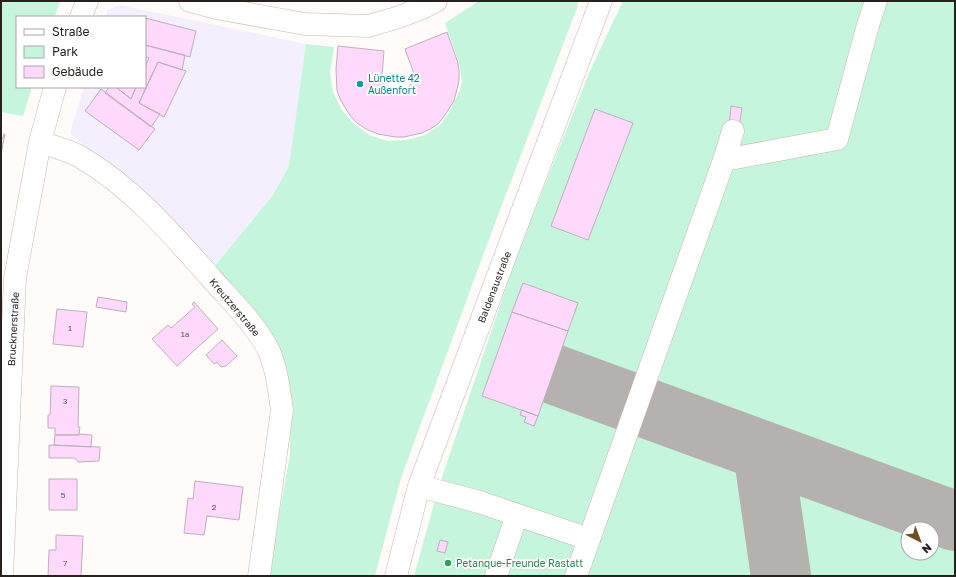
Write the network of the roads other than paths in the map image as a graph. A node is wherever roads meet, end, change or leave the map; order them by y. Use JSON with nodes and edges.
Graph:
{"nodes":[{"id":1,"x":87,"y":1,"type":"edge"},
{"id":2,"x":190,"y":1,"type":"edge"},
{"id":3,"x":436,"y":1,"type":"edge"},
{"id":4,"x":601,"y":1,"type":"edge"},
{"id":5,"x":876,"y":1,"type":"edge"},
{"id":6,"x":81,"y":16,"type":"edge"},
{"id":7,"x":55,"y":88,"type":"edge"},
{"id":8,"x":733,"y":131,"type":"dead end"},
{"id":9,"x":40,"y":142,"type":"junction"},
{"id":10,"x":724,"y":160,"type":"junction"},
{"id":11,"x":419,"y":486,"type":"junction"},
{"id":12,"x":517,"y":515,"type":"junction"},
{"id":13,"x":589,"y":539,"type":"junction"},
{"id":14,"x":2,"y":576,"type":"edge"},
{"id":15,"x":259,"y":576,"type":"edge"},
{"id":16,"x":396,"y":576,"type":"edge"},
{"id":17,"x":496,"y":576,"type":"edge"},
{"id":18,"x":576,"y":576,"type":"edge"}],
"edges":[{"from":1,"to":6,"type":"street"},
{"from":2,"to":3,"type":"street"},
{"from":4,"to":11,"type":"street","name":"Baldenaustraße"},
{"from":5,"to":10,"type":"street"},
{"from":7,"to":9,"type":"street","name":"Brucknerstraße"},
{"from":8,"to":10,"type":"street"},
{"from":9,"to":14,"type":"street","name":"Brucknerstraße"},
{"from":9,"to":15,"type":"street","name":"Kreutzerstraße"},
{"from":10,"to":13,"type":"street"},
{"from":11,"to":12,"type":"street"},
{"from":11,"to":16,"type":"street","name":"Baldenaustraße"},
{"from":12,"to":13,"type":"street"},
{"from":12,"to":17,"type":"street"},
{"from":13,"to":18,"type":"street"}]}
